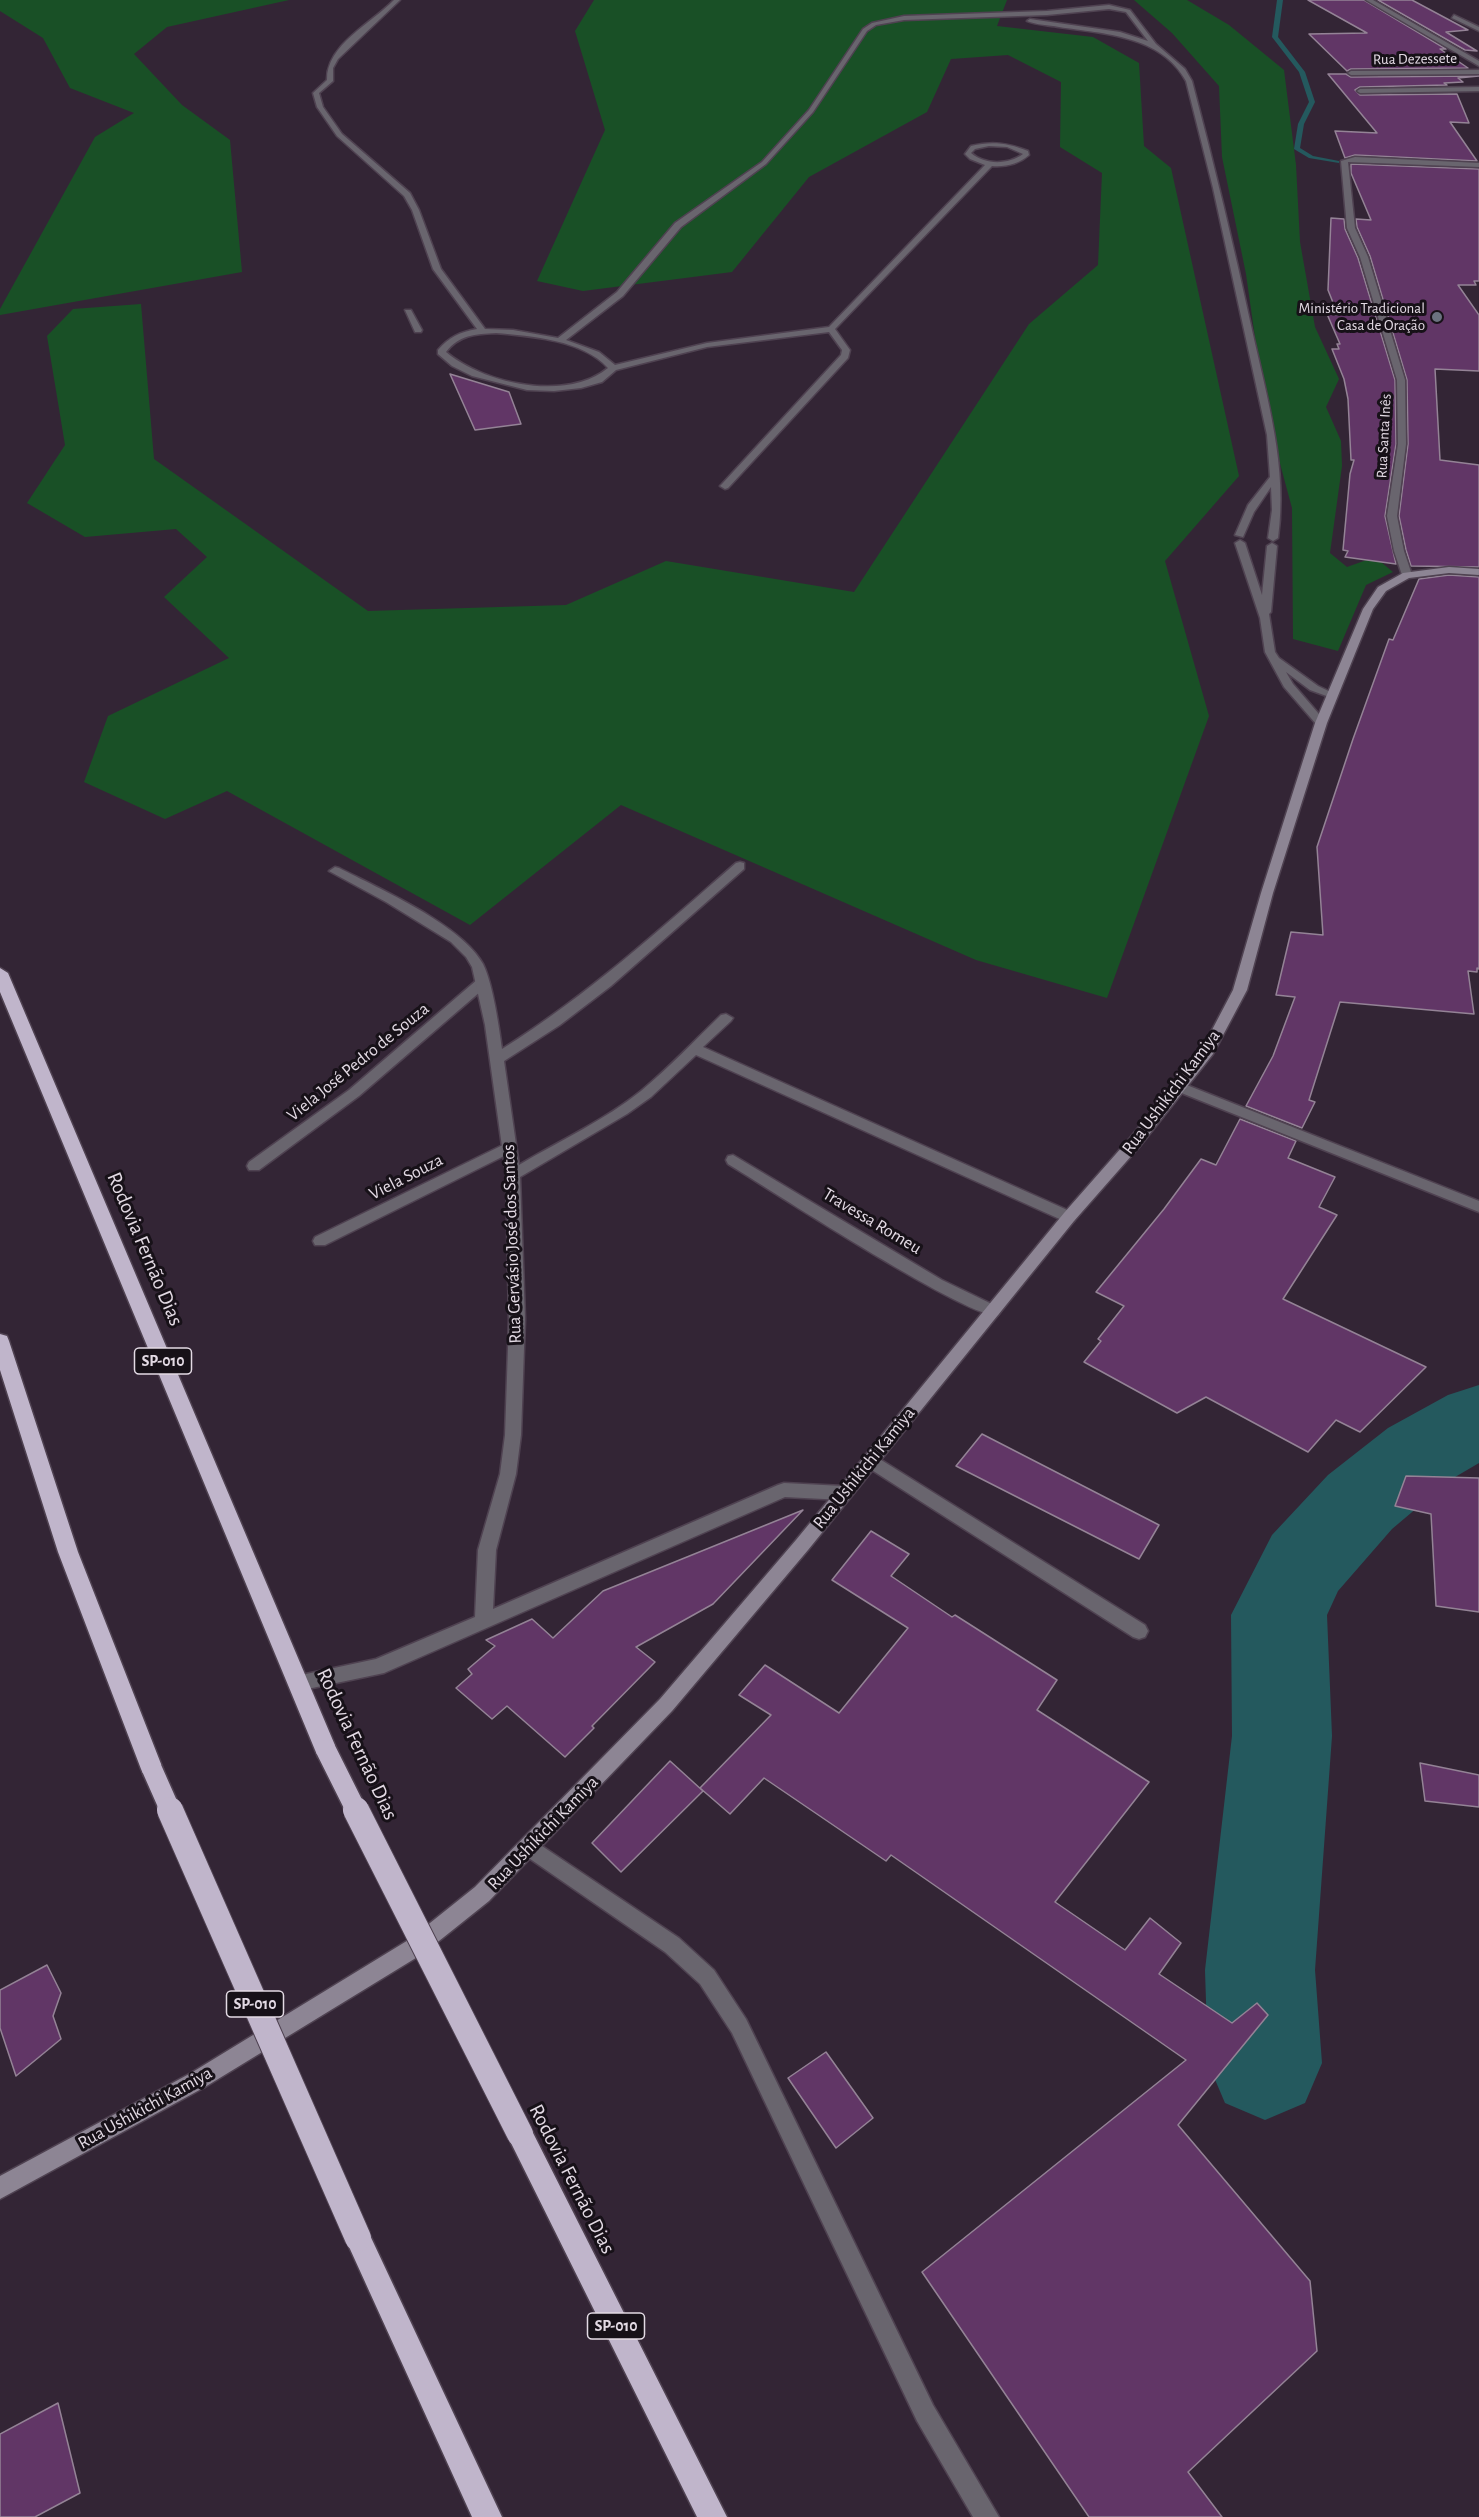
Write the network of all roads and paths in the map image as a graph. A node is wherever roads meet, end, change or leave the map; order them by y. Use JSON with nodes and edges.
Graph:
{"nodes":[{"id":1,"x":397,"y":0,"type":"edge"},
{"id":2,"x":1111,"y":0,"type":"edge"},
{"id":3,"x":1120,"y":0,"type":"edge"},
{"id":4,"x":1369,"y":0,"type":"edge"},
{"id":5,"x":1097,"y":7,"type":"junction"},
{"id":6,"x":1128,"y":11,"type":"junction"},
{"id":7,"x":972,"y":15,"type":"junction"},
{"id":8,"x":1454,"y":17,"type":"dead end"},
{"id":9,"x":1141,"y":28,"type":"junction"},
{"id":10,"x":1479,"y":29,"type":"edge"},
{"id":11,"x":1120,"y":33,"type":"junction"},
{"id":12,"x":1154,"y":45,"type":"junction"},
{"id":13,"x":1479,"y":64,"type":"edge"},
{"id":14,"x":1479,"y":72,"type":"edge"},
{"id":15,"x":1351,"y":74,"type":"dead end"},
{"id":16,"x":1479,"y":89,"type":"edge"},
{"id":17,"x":1360,"y":91,"type":"dead end"},
{"id":18,"x":991,"y":163,"type":"junction"},
{"id":19,"x":1479,"y":165,"type":"edge"},
{"id":20,"x":408,"y":312,"type":"dead end"},
{"id":21,"x":831,"y":329,"type":"junction"},
{"id":22,"x":418,"y":330,"type":"dead end"},
{"id":23,"x":483,"y":331,"type":"junction"},
{"id":24,"x":560,"y":340,"type":"junction"},
{"id":25,"x":613,"y":368,"type":"junction"},
{"id":26,"x":1273,"y":479,"type":"junction"},
{"id":27,"x":725,"y":486,"type":"dead end"},
{"id":28,"x":1479,"y":572,"type":"edge"},
{"id":29,"x":1407,"y":575,"type":"junction"},
{"id":30,"x":1265,"y":618,"type":"junction"},
{"id":31,"x":1270,"y":652,"type":"junction"},
{"id":32,"x":1332,"y":695,"type":"junction"},
{"id":33,"x":1321,"y":723,"type":"junction"},
{"id":34,"x":740,"y":866,"type":"dead end"},
{"id":35,"x":335,"y":871,"type":"dead end"},
{"id":36,"x":0,"y":973,"type":"edge"},
{"id":37,"x":483,"y":982,"type":"junction"},
{"id":38,"x":726,"y":1018,"type":"dead end"},
{"id":39,"x":693,"y":1048,"type":"junction"},
{"id":40,"x":498,"y":1058,"type":"junction"},
{"id":41,"x":1179,"y":1087,"type":"junction"},
{"id":42,"x":508,"y":1147,"type":"junction"},
{"id":43,"x":733,"y":1160,"type":"dead end"},
{"id":44,"x":254,"y":1166,"type":"dead end"},
{"id":45,"x":513,"y":1175,"type":"junction"},
{"id":46,"x":1479,"y":1207,"type":"edge"},
{"id":47,"x":1069,"y":1217,"type":"junction"},
{"id":48,"x":320,"y":1241,"type":"dead end"},
{"id":49,"x":993,"y":1311,"type":"junction"},
{"id":50,"x":0,"y":1341,"type":"edge"},
{"id":51,"x":870,"y":1460,"type":"junction"},
{"id":52,"x":843,"y":1493,"type":"junction"},
{"id":53,"x":483,"y":1623,"type":"junction"},
{"id":54,"x":1139,"y":1631,"type":"dead end"},
{"id":55,"x":298,"y":1683,"type":"junction"},
{"id":56,"x":530,"y":1847,"type":"junction"},
{"id":57,"x":0,"y":2188,"type":"edge"},
{"id":58,"x":487,"y":2517,"type":"edge"},
{"id":59,"x":712,"y":2517,"type":"edge"},
{"id":60,"x":987,"y":2517,"type":"edge"}],
"edges":[{"from":1,"to":23,"type":"street"},
{"from":2,"to":5,"type":"street"},
{"from":3,"to":6,"type":"street"},
{"from":4,"to":13,"type":"street"},
{"from":5,"to":6,"type":"street"},
{"from":5,"to":7,"type":"street"},
{"from":6,"to":9,"type":"street"},
{"from":7,"to":11,"type":"street"},
{"from":7,"to":24,"type":"street"},
{"from":8,"to":10,"type":"street"},
{"from":9,"to":11,"type":"street"},
{"from":9,"to":12,"type":"street"},
{"from":11,"to":12,"type":"street"},
{"from":12,"to":26,"type":"street"},
{"from":14,"to":15,"type":"street","name":"Rua Dezessete"},
{"from":16,"to":17,"type":"street"},
{"from":18,"to":18,"type":"street"},
{"from":18,"to":21,"type":"street"},
{"from":19,"to":29,"type":"street","name":"Rua Santa Inês"},
{"from":20,"to":22,"type":"street"},
{"from":21,"to":25,"type":"street"},
{"from":21,"to":27,"type":"street"},
{"from":23,"to":24,"type":"street"},
{"from":23,"to":25,"type":"street"},
{"from":24,"to":25,"type":"street"},
{"from":26,"to":30,"type":"street"},
{"from":26,"to":30,"type":"street"},
{"from":28,"to":29,"type":"main road","name":"Rua Ushikichi Kamiya"},
{"from":29,"to":32,"type":"main road","name":"Rua Ushikichi Kamiya"},
{"from":30,"to":31,"type":"street"},
{"from":31,"to":32,"type":"street"},
{"from":31,"to":33,"type":"street"},
{"from":32,"to":33,"type":"main road","name":"Rua Ushikichi Kamiya"},
{"from":33,"to":41,"type":"main road","name":"Rua Ushikichi Kamiya"},
{"from":34,"to":40,"type":"street"},
{"from":35,"to":37,"type":"street","name":"Rua Gervásio José dos Santos"},
{"from":36,"to":55,"type":"highway","name":"Rodovia Fernão Dias","number":"SP-010"},
{"from":37,"to":40,"type":"street","name":"Rua Gervásio José dos Santos"},
{"from":37,"to":44,"type":"street","name":"Viela José Pedro de Souza"},
{"from":38,"to":39,"type":"street"},
{"from":39,"to":45,"type":"street"},
{"from":39,"to":47,"type":"street"},
{"from":40,"to":42,"type":"street","name":"Rua Gervásio José dos Santos"},
{"from":41,"to":46,"type":"street"},
{"from":41,"to":47,"type":"main road","name":"Rua Ushikichi Kamiya"},
{"from":42,"to":45,"type":"street","name":"Rua Gervásio José dos Santos"},
{"from":42,"to":48,"type":"street","name":"Viela Souza"},
{"from":43,"to":49,"type":"street","name":"Travessa Romeu"},
{"from":45,"to":53,"type":"street","name":"Rua Gervásio José dos Santos"},
{"from":47,"to":49,"type":"main road","name":"Rua Ushikichi Kamiya"},
{"from":49,"to":51,"type":"main road","name":"Rua Ushikichi Kamiya"},
{"from":50,"to":58,"type":"highway","number":"SP-010","bridge":true},
{"from":51,"to":52,"type":"main road","name":"Rua Ushikichi Kamiya"},
{"from":51,"to":54,"type":"street"},
{"from":52,"to":53,"type":"street"},
{"from":52,"to":56,"type":"main road","name":"Rua Ushikichi Kamiya"},
{"from":53,"to":55,"type":"street"},
{"from":55,"to":59,"type":"highway","name":"Rodovia Fernão Dias","number":"SP-010","bridge":true},
{"from":56,"to":57,"type":"main road","name":"Rua Ushikichi Kamiya"},
{"from":56,"to":60,"type":"street"}]}
